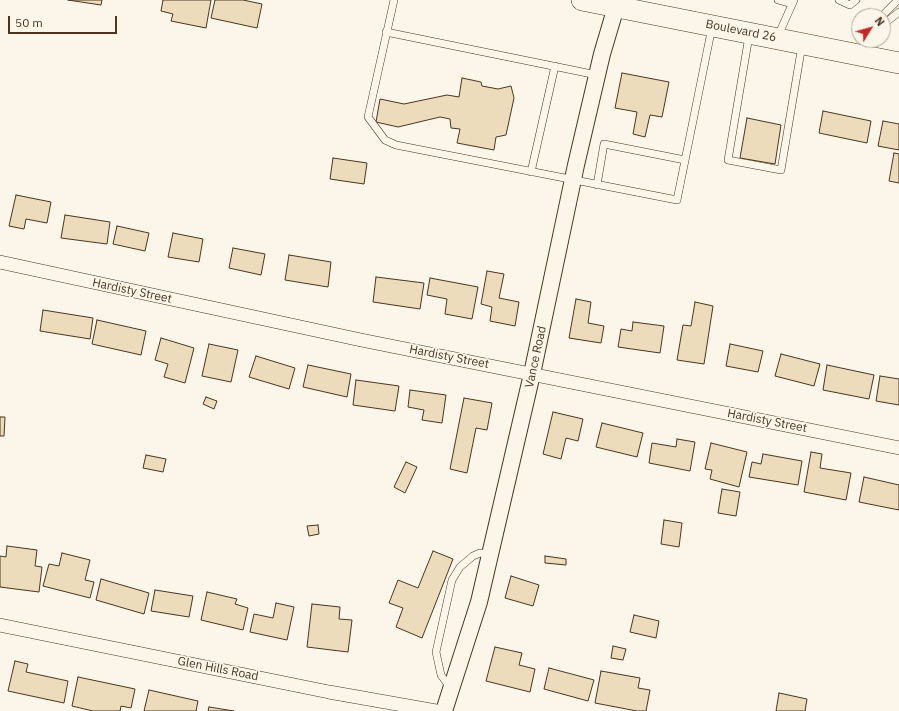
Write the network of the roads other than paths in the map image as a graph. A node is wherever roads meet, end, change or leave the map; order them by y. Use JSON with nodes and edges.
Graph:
{"nodes":[{"id":1,"x":394,"y":0,"type":"edge"},
{"id":2,"x":582,"y":0,"type":"edge"},
{"id":3,"x":778,"y":0,"type":"edge"},
{"id":4,"x":839,"y":0,"type":"edge"},
{"id":5,"x":856,"y":0,"type":"edge"},
{"id":6,"x":898,"y":0,"type":"edge"},
{"id":7,"x":793,"y":2,"type":"edge"},
{"id":8,"x":617,"y":3,"type":"edge"},
{"id":9,"x":890,"y":8,"type":"edge"},
{"id":10,"x":899,"y":12,"type":"edge"},
{"id":11,"x":891,"y":18,"type":"edge"},
{"id":12,"x":712,"y":26,"type":"junction"},
{"id":13,"x":386,"y":32,"type":"junction"},
{"id":14,"x":749,"y":33,"type":"junction"},
{"id":15,"x":777,"y":38,"type":"junction"},
{"id":16,"x":802,"y":43,"type":"junction"},
{"id":17,"x":851,"y":47,"type":"edge"},
{"id":18,"x":868,"y":48,"type":"edge"},
{"id":19,"x":899,"y":63,"type":"edge"},
{"id":20,"x":555,"y":66,"type":"junction"},
{"id":21,"x":597,"y":75,"type":"junction"},
{"id":22,"x":685,"y":160,"type":"junction"},
{"id":23,"x":531,"y":172,"type":"junction"},
{"id":24,"x":573,"y":180,"type":"junction"},
{"id":25,"x":597,"y":185,"type":"junction"},
{"id":26,"x":0,"y":262,"type":"edge"},
{"id":27,"x":532,"y":374,"type":"junction"},
{"id":28,"x":899,"y":448,"type":"edge"},
{"id":29,"x":490,"y":554,"type":"junction"},
{"id":30,"x":0,"y":625,"type":"edge"},
{"id":31,"x":451,"y":690,"type":"junction"},
{"id":32,"x":436,"y":711,"type":"edge"},
{"id":33,"x":444,"y":711,"type":"edge"}],
"edges":[{"from":1,"to":13,"type":"lane"},
{"from":2,"to":8,"type":"main road","name":"Boulevard 26"},
{"from":3,"to":7,"type":"lane"},
{"from":4,"to":5,"type":"lane"},
{"from":6,"to":9,"type":"lane"},
{"from":7,"to":15,"type":"lane"},
{"from":8,"to":12,"type":"main road","name":"Boulevard 26"},
{"from":8,"to":21,"type":"street","name":"Vance Road"},
{"from":10,"to":11,"type":"lane"},
{"from":12,"to":14,"type":"main road","name":"Boulevard 26"},
{"from":12,"to":22,"type":"lane"},
{"from":13,"to":20,"type":"lane"},
{"from":13,"to":23,"type":"lane"},
{"from":14,"to":15,"type":"main road","name":"Boulevard 26"},
{"from":14,"to":16,"type":"lane"},
{"from":15,"to":16,"type":"main road","name":"Boulevard 26"},
{"from":16,"to":17,"type":"main road","name":"Boulevard 26"},
{"from":18,"to":19,"type":"main road","name":"Boulevard 26"},
{"from":20,"to":21,"type":"lane"},
{"from":20,"to":23,"type":"lane"},
{"from":21,"to":24,"type":"street","name":"Vance Road"},
{"from":22,"to":25,"type":"lane"},
{"from":22,"to":25,"type":"lane"},
{"from":23,"to":24,"type":"lane"},
{"from":24,"to":25,"type":"lane"},
{"from":24,"to":27,"type":"street","name":"Vance Road"},
{"from":26,"to":27,"type":"street","name":"Hardisty Street"},
{"from":27,"to":28,"type":"street","name":"Hardisty Street"},
{"from":27,"to":29,"type":"street","name":"Vance Road"},
{"from":29,"to":31,"type":"street","name":"Vance Road"},
{"from":29,"to":31,"type":"lane"},
{"from":30,"to":32,"type":"street","name":"Glen Hills Road"},
{"from":31,"to":33,"type":"street","name":"Vance Road"}]}
